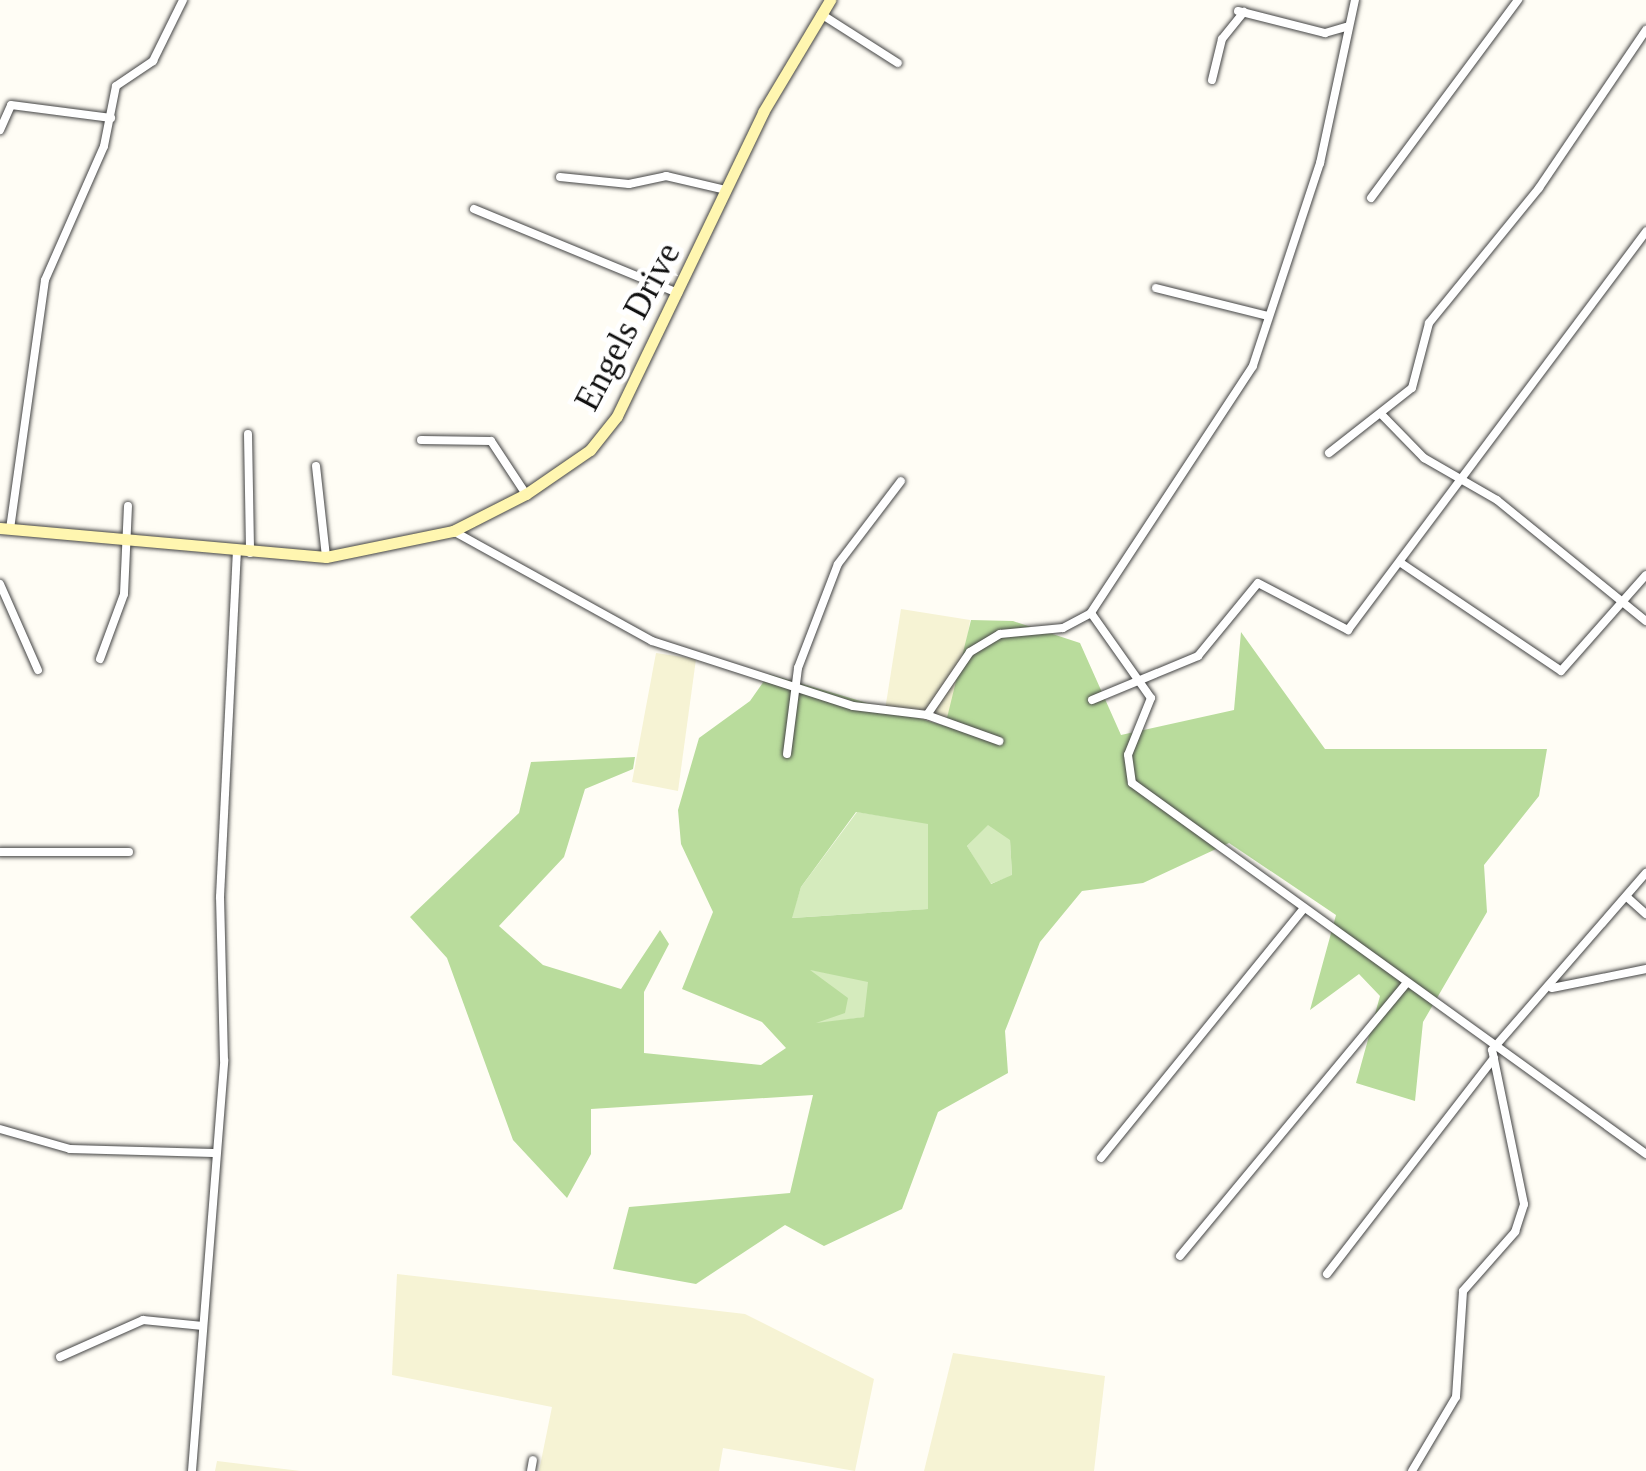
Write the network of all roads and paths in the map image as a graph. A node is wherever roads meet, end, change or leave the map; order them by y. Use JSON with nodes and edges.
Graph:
{"nodes":[{"id":1,"x":182,"y":0,"type":"edge"},
{"id":2,"x":830,"y":0,"type":"edge"},
{"id":3,"x":1248,"y":0,"type":"edge"},
{"id":4,"x":1355,"y":0,"type":"edge"},
{"id":5,"x":1518,"y":0,"type":"edge"},
{"id":6,"x":1245,"y":11,"type":"junction"},
{"id":7,"x":820,"y":14,"type":"junction"},
{"id":8,"x":1346,"y":27,"type":"junction"},
{"id":9,"x":1646,"y":30,"type":"edge"},
{"id":10,"x":898,"y":63,"type":"dead end"},
{"id":11,"x":1212,"y":80,"type":"dead end"},
{"id":12,"x":111,"y":118,"type":"junction"},
{"id":13,"x":0,"y":130,"type":"edge"},
{"id":14,"x":560,"y":177,"type":"dead end"},
{"id":15,"x":726,"y":190,"type":"junction"},
{"id":16,"x":1372,"y":198,"type":"dead end"},
{"id":17,"x":474,"y":209,"type":"dead end"},
{"id":18,"x":1646,"y":231,"type":"edge"},
{"id":19,"x":1156,"y":288,"type":"dead end"},
{"id":20,"x":680,"y":294,"type":"junction"},
{"id":21,"x":1268,"y":316,"type":"junction"},
{"id":22,"x":1383,"y":416,"type":"junction"},
{"id":23,"x":248,"y":434,"type":"dead end"},
{"id":24,"x":421,"y":440,"type":"dead end"},
{"id":25,"x":1329,"y":453,"type":"dead end"},
{"id":26,"x":316,"y":466,"type":"dead end"},
{"id":27,"x":1463,"y":478,"type":"junction"},
{"id":28,"x":902,"y":481,"type":"dead end"},
{"id":29,"x":526,"y":494,"type":"junction"},
{"id":30,"x":128,"y":506,"type":"dead end"},
{"id":31,"x":5,"y":528,"type":"edge"},
{"id":32,"x":453,"y":531,"type":"junction"},
{"id":33,"x":130,"y":541,"type":"junction"},
{"id":34,"x":244,"y":553,"type":"junction"},
{"id":35,"x":326,"y":557,"type":"junction"},
{"id":36,"x":1401,"y":563,"type":"junction"},
{"id":37,"x":1646,"y":575,"type":"edge"},
{"id":38,"x":0,"y":584,"type":"edge"},
{"id":39,"x":1626,"y":600,"type":"junction"},
{"id":40,"x":1091,"y":614,"type":"junction"},
{"id":41,"x":1646,"y":621,"type":"edge"},
{"id":42,"x":100,"y":658,"type":"dead end"},
{"id":43,"x":38,"y":670,"type":"dead end"},
{"id":44,"x":1146,"y":683,"type":"junction"},
{"id":45,"x":798,"y":688,"type":"junction"},
{"id":46,"x":1092,"y":700,"type":"dead end"},
{"id":47,"x":926,"y":714,"type":"junction"},
{"id":48,"x":999,"y":742,"type":"dead end"},
{"id":49,"x":787,"y":754,"type":"dead end"},
{"id":50,"x":0,"y":852,"type":"edge"},
{"id":51,"x":130,"y":852,"type":"dead end"},
{"id":52,"x":1646,"y":873,"type":"edge"},
{"id":53,"x":1628,"y":898,"type":"junction"},
{"id":54,"x":1303,"y":909,"type":"junction"},
{"id":55,"x":1646,"y":914,"type":"edge"},
{"id":56,"x":1646,"y":969,"type":"edge"},
{"id":57,"x":1405,"y":985,"type":"junction"},
{"id":58,"x":1551,"y":988,"type":"junction"},
{"id":59,"x":1493,"y":1054,"type":"junction"},
{"id":60,"x":0,"y":1129,"type":"edge"},
{"id":61,"x":212,"y":1154,"type":"junction"},
{"id":62,"x":1646,"y":1154,"type":"edge"},
{"id":63,"x":1100,"y":1158,"type":"dead end"},
{"id":64,"x":1180,"y":1256,"type":"dead end"},
{"id":65,"x":1327,"y":1274,"type":"dead end"},
{"id":66,"x":203,"y":1326,"type":"junction"},
{"id":67,"x":60,"y":1357,"type":"dead end"},
{"id":68,"x":532,"y":1460,"type":"dead end"},
{"id":69,"x":192,"y":1471,"type":"edge"},
{"id":70,"x":531,"y":1471,"type":"edge"},
{"id":71,"x":1412,"y":1471,"type":"edge"}],
"edges":[{"from":1,"to":12,"type":"street"},
{"from":2,"to":7,"type":"street","name":"Engels Drive"},
{"from":3,"to":6,"type":"street"},
{"from":4,"to":8,"type":"street"},
{"from":5,"to":16,"type":"street"},
{"from":6,"to":8,"type":"street"},
{"from":6,"to":11,"type":"street"},
{"from":7,"to":10,"type":"street"},
{"from":7,"to":15,"type":"street","name":"Engels Drive"},
{"from":8,"to":21,"type":"street"},
{"from":9,"to":22,"type":"street"},
{"from":12,"to":13,"type":"street"},
{"from":12,"to":31,"type":"street"},
{"from":14,"to":15,"type":"street"},
{"from":15,"to":20,"type":"street","name":"Engels Drive"},
{"from":17,"to":20,"type":"street"},
{"from":18,"to":27,"type":"street"},
{"from":19,"to":21,"type":"street"},
{"from":20,"to":29,"type":"street","name":"Engels Drive"},
{"from":21,"to":40,"type":"street"},
{"from":22,"to":25,"type":"street"},
{"from":22,"to":27,"type":"street"},
{"from":23,"to":34,"type":"street"},
{"from":24,"to":29,"type":"street"},
{"from":26,"to":35,"type":"street"},
{"from":27,"to":36,"type":"street"},
{"from":27,"to":39,"type":"street"},
{"from":28,"to":45,"type":"street"},
{"from":29,"to":32,"type":"street","name":"Engels Drive"},
{"from":30,"to":33,"type":"street"},
{"from":31,"to":33,"type":"street","name":"Engels Drive"},
{"from":32,"to":35,"type":"street","name":"Engels Drive"},
{"from":32,"to":45,"type":"street"},
{"from":33,"to":34,"type":"street","name":"Engels Drive"},
{"from":33,"to":42,"type":"street"},
{"from":34,"to":35,"type":"street","name":"Engels Drive"},
{"from":34,"to":61,"type":"street"},
{"from":36,"to":39,"type":"street"},
{"from":36,"to":44,"type":"street"},
{"from":37,"to":39,"type":"street"},
{"from":38,"to":43,"type":"street"},
{"from":39,"to":41,"type":"street"},
{"from":40,"to":44,"type":"street"},
{"from":40,"to":47,"type":"street"},
{"from":44,"to":46,"type":"street"},
{"from":44,"to":54,"type":"street"},
{"from":45,"to":47,"type":"street"},
{"from":45,"to":49,"type":"street"},
{"from":47,"to":48,"type":"street"},
{"from":50,"to":51,"type":"street"},
{"from":52,"to":53,"type":"street"},
{"from":53,"to":55,"type":"street"},
{"from":53,"to":58,"type":"street"},
{"from":54,"to":57,"type":"street"},
{"from":54,"to":63,"type":"street"},
{"from":56,"to":58,"type":"street"},
{"from":57,"to":59,"type":"street"},
{"from":57,"to":64,"type":"street"},
{"from":58,"to":59,"type":"street"},
{"from":59,"to":62,"type":"street"},
{"from":59,"to":65,"type":"street"},
{"from":59,"to":71,"type":"street"},
{"from":60,"to":61,"type":"street"},
{"from":61,"to":66,"type":"street"},
{"from":66,"to":67,"type":"street"},
{"from":66,"to":69,"type":"street"},
{"from":68,"to":70,"type":"street"}]}
